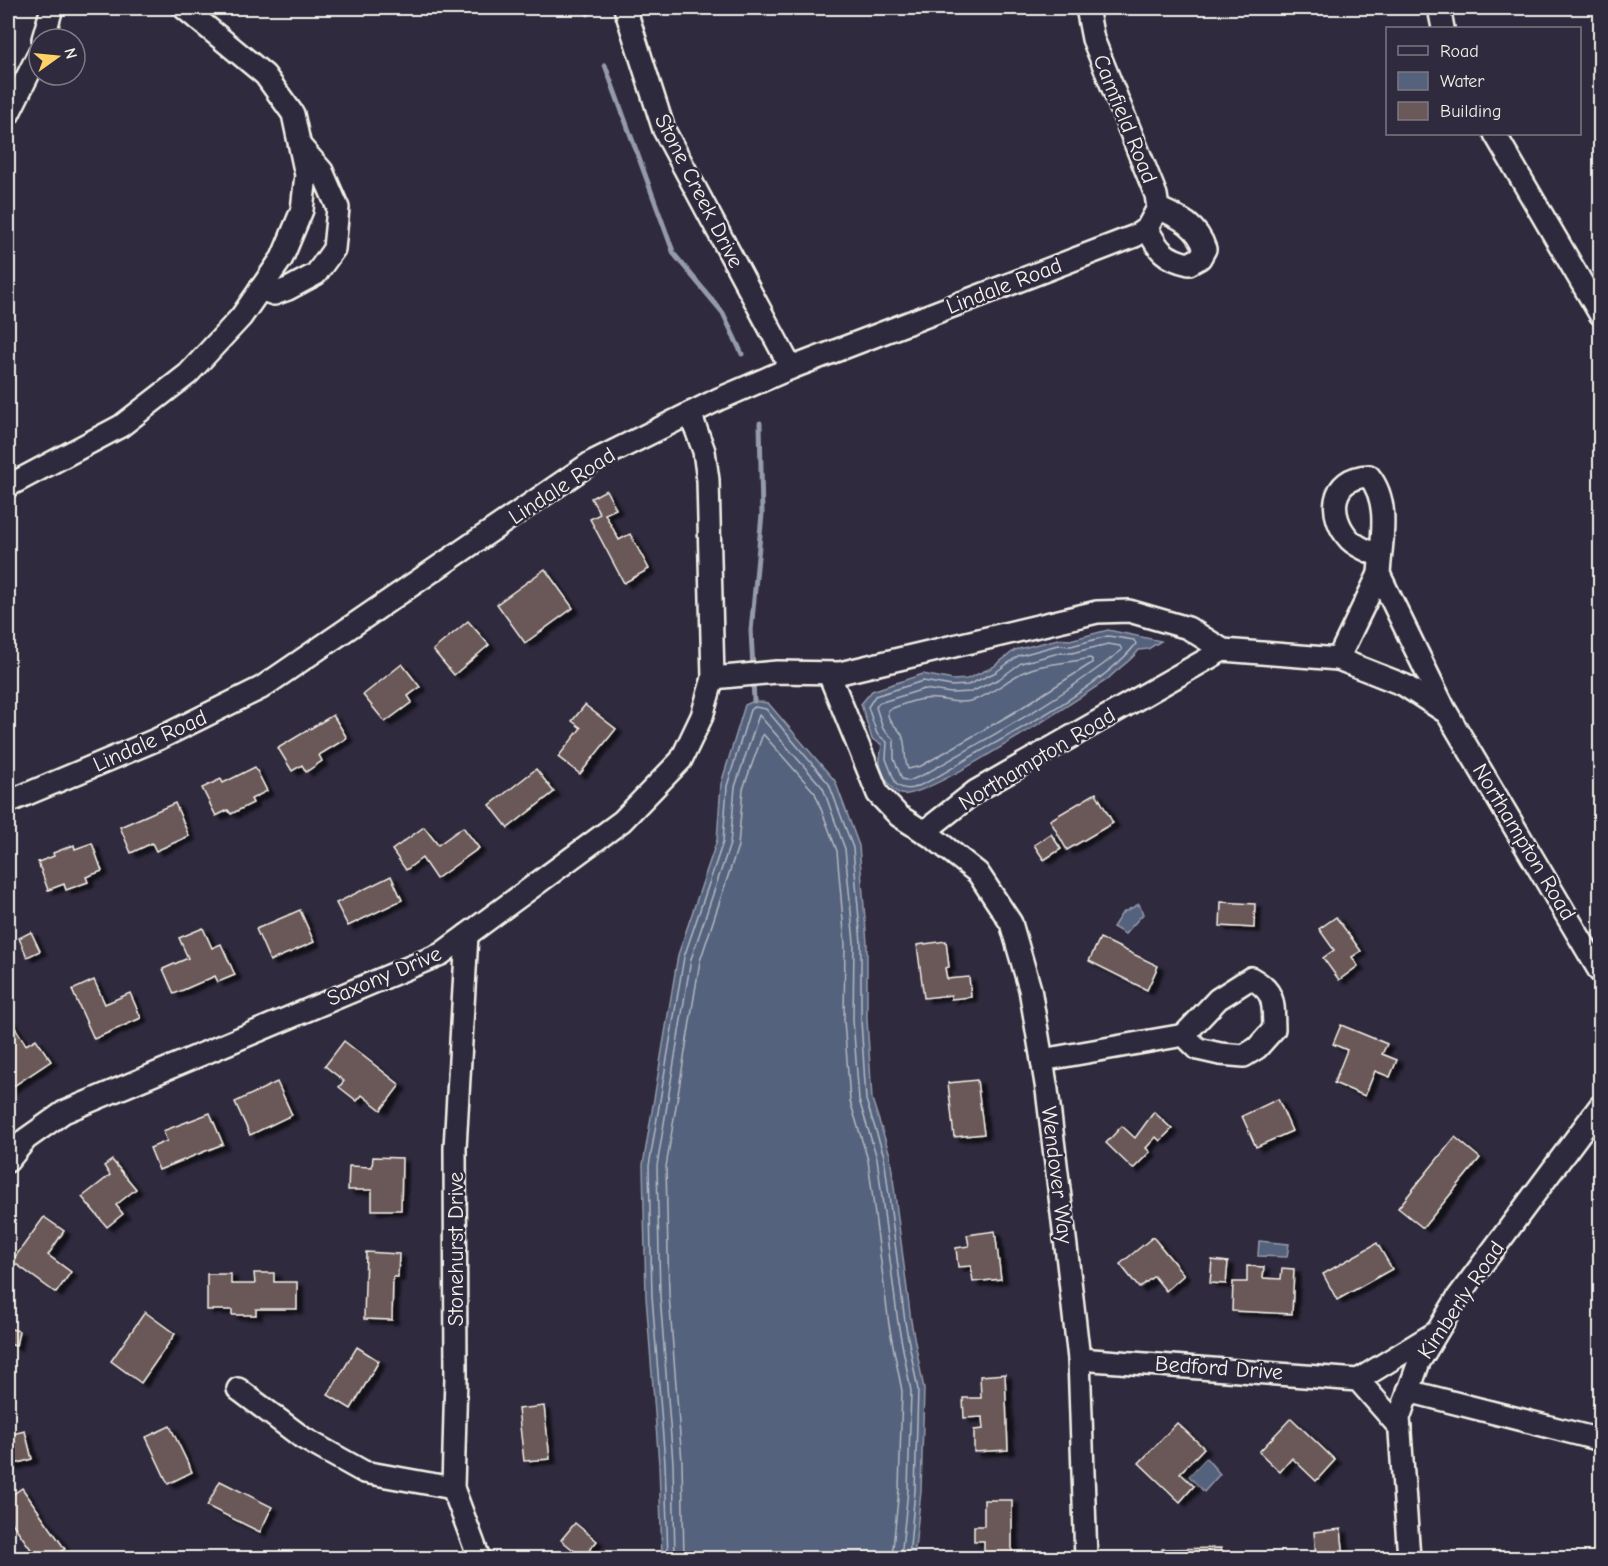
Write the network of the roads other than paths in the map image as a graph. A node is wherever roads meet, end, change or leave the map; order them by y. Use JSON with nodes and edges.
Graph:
{"nodes":[{"id":1,"x":52,"y":8,"type":"edge"},
{"id":2,"x":183,"y":8,"type":"edge"},
{"id":3,"x":626,"y":8,"type":"edge"},
{"id":4,"x":1087,"y":8,"type":"edge"},
{"id":5,"x":1439,"y":8,"type":"edge"},
{"id":6,"x":46,"y":27,"type":"edge"},
{"id":7,"x":1443,"y":27,"type":"edge"},
{"id":8,"x":27,"y":77,"type":"edge"},
{"id":9,"x":8,"y":115,"type":"edge"},
{"id":10,"x":1496,"y":135,"type":"edge"},
{"id":11,"x":302,"y":147,"type":"junction"},
{"id":12,"x":1158,"y":208,"type":"junction"},
{"id":13,"x":1147,"y":228,"type":"junction"},
{"id":14,"x":1594,"y":286,"type":"edge"},
{"id":15,"x":260,"y":289,"type":"junction"},
{"id":16,"x":1600,"y":315,"type":"edge"},
{"id":17,"x":791,"y":368,"type":"junction"},
{"id":18,"x":690,"y":413,"type":"junction"},
{"id":19,"x":8,"y":486,"type":"edge"},
{"id":20,"x":1223,"y":650,"type":"junction"},
{"id":21,"x":1338,"y":659,"type":"junction"},
{"id":22,"x":829,"y":674,"type":"junction"},
{"id":23,"x":723,"y":678,"type":"junction"},
{"id":24,"x":1447,"y":713,"type":"junction"},
{"id":25,"x":8,"y":802,"type":"edge"},
{"id":26,"x":924,"y":832,"type":"junction"},
{"id":27,"x":467,"y":935,"type":"junction"},
{"id":28,"x":1600,"y":972,"type":"edge"},
{"id":29,"x":1184,"y":1035,"type":"dead end"},
{"id":30,"x":1041,"y":1060,"type":"junction"},
{"id":31,"x":1600,"y":1106,"type":"edge"},
{"id":32,"x":8,"y":1161,"type":"edge"},
{"id":33,"x":1437,"y":1332,"type":"junction"},
{"id":34,"x":1079,"y":1359,"type":"junction"},
{"id":35,"x":1358,"y":1380,"type":"junction"},
{"id":36,"x":238,"y":1389,"type":"dead end"},
{"id":37,"x":1408,"y":1391,"type":"junction"},
{"id":38,"x":1400,"y":1428,"type":"junction"},
{"id":39,"x":1597,"y":1439,"type":"dead end"},
{"id":40,"x":453,"y":1488,"type":"junction"},
{"id":41,"x":479,"y":1558,"type":"edge"},
{"id":42,"x":1086,"y":1558,"type":"edge"},
{"id":43,"x":1409,"y":1558,"type":"edge"}],
"edges":[{"from":1,"to":6,"type":"street"},
{"from":2,"to":11,"type":"street"},
{"from":3,"to":17,"type":"street","name":"Stone Creek Drive"},
{"from":4,"to":12,"type":"street","name":"Camfield Road"},
{"from":5,"to":7,"type":"street"},
{"from":8,"to":9,"type":"street"},
{"from":10,"to":14,"type":"street"},
{"from":11,"to":15,"type":"street"},
{"from":11,"to":15,"type":"street"},
{"from":12,"to":13,"type":"street","name":"Camfield Road"},
{"from":12,"to":13,"type":"street"},
{"from":13,"to":17,"type":"street","name":"Lindale Road"},
{"from":14,"to":16,"type":"street"},
{"from":15,"to":19,"type":"street"},
{"from":17,"to":18,"type":"street","name":"Lindale Road"},
{"from":18,"to":23,"type":"street"},
{"from":18,"to":25,"type":"street","name":"Lindale Road"},
{"from":20,"to":21,"type":"street","name":"Northampton Road"},
{"from":20,"to":22,"type":"street","name":"Northampton Road"},
{"from":20,"to":26,"type":"street","name":"Northampton Road"},
{"from":21,"to":24,"type":"street","name":"Northampton Road"},
{"from":21,"to":24,"type":"street","name":"Northampton Road"},
{"from":22,"to":23,"type":"street","name":"Northampton Road"},
{"from":22,"to":26,"type":"street"},
{"from":23,"to":27,"type":"street","name":"Saxony Drive"},
{"from":24,"to":28,"type":"street","name":"Northampton Road"},
{"from":26,"to":30,"type":"street","name":"Wendover Way"},
{"from":27,"to":32,"type":"street","name":"Saxony Drive"},
{"from":27,"to":40,"type":"street","name":"Stonehurst Drive"},
{"from":29,"to":30,"type":"street"},
{"from":30,"to":34,"type":"street","name":"Wendover Way"},
{"from":31,"to":33,"type":"street","name":"Kimberly Road"},
{"from":33,"to":35,"type":"street"},
{"from":33,"to":37,"type":"street","name":"Kimberly Road"},
{"from":34,"to":35,"type":"street","name":"Bedford Drive"},
{"from":34,"to":42,"type":"street","name":"Wendover Way"},
{"from":35,"to":38,"type":"street"},
{"from":36,"to":40,"type":"street"},
{"from":37,"to":38,"type":"street","name":"Kimberly Road"},
{"from":37,"to":39,"type":"street"},
{"from":38,"to":43,"type":"street","name":"Kimberly Road"},
{"from":40,"to":41,"type":"street","name":"Stonehurst Drive"}]}
